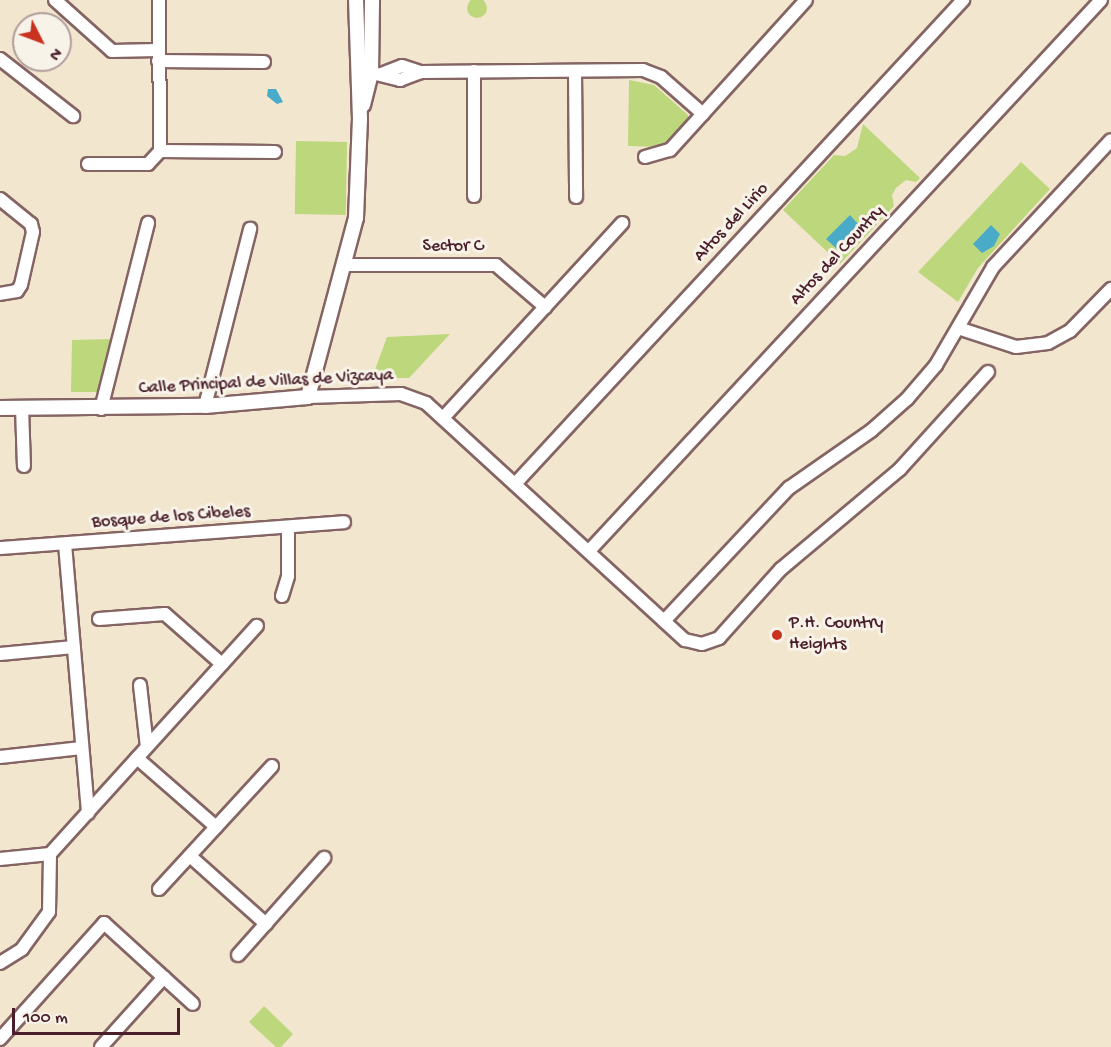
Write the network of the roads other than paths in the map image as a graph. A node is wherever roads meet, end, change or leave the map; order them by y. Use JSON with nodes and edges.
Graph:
{"nodes":[{"id":1,"x":55,"y":0,"type":"edge"},
{"id":2,"x":159,"y":0,"type":"edge"},
{"id":3,"x":356,"y":0,"type":"edge"},
{"id":4,"x":372,"y":0,"type":"edge"},
{"id":5,"x":806,"y":0,"type":"edge"},
{"id":6,"x":963,"y":0,"type":"edge"},
{"id":7,"x":1101,"y":0,"type":"edge"},
{"id":8,"x":158,"y":55,"type":"junction"},
{"id":9,"x":0,"y":59,"type":"edge"},
{"id":10,"x":264,"y":62,"type":"dead end"},
{"id":11,"x":474,"y":71,"type":"junction"},
{"id":12,"x":575,"y":71,"type":"junction"},
{"id":13,"x":356,"y":74,"type":"junction"},
{"id":14,"x":376,"y":74,"type":"junction"},
{"id":15,"x":703,"y":114,"type":"junction"},
{"id":16,"x":72,"y":116,"type":"dead end"},
{"id":17,"x":360,"y":119,"type":"junction"},
{"id":18,"x":1111,"y":140,"type":"edge"},
{"id":19,"x":160,"y":151,"type":"junction"},
{"id":20,"x":275,"y":152,"type":"dead end"},
{"id":21,"x":645,"y":157,"type":"dead end"},
{"id":22,"x":88,"y":164,"type":"dead end"},
{"id":23,"x":474,"y":196,"type":"dead end"},
{"id":24,"x":576,"y":197,"type":"dead end"},
{"id":25,"x":0,"y":199,"type":"edge"},
{"id":26,"x":148,"y":223,"type":"dead end"},
{"id":27,"x":622,"y":223,"type":"dead end"},
{"id":28,"x":250,"y":229,"type":"dead end"},
{"id":29,"x":345,"y":265,"type":"junction"},
{"id":30,"x":1111,"y":289,"type":"edge"},
{"id":31,"x":0,"y":294,"type":"edge"},
{"id":32,"x":545,"y":307,"type":"junction"},
{"id":33,"x":958,"y":328,"type":"junction"},
{"id":34,"x":988,"y":372,"type":"dead end"},
{"id":35,"x":308,"y":398,"type":"junction"},
{"id":36,"x":205,"y":406,"type":"junction"},
{"id":37,"x":0,"y":408,"type":"edge"},
{"id":38,"x":22,"y":408,"type":"junction"},
{"id":39,"x":100,"y":409,"type":"junction"},
{"id":40,"x":443,"y":418,"type":"junction"},
{"id":41,"x":24,"y":466,"type":"dead end"},
{"id":42,"x":515,"y":484,"type":"junction"},
{"id":43,"x":344,"y":522,"type":"dead end"},
{"id":44,"x":288,"y":527,"type":"junction"},
{"id":45,"x":65,"y":544,"type":"junction"},
{"id":46,"x":0,"y":548,"type":"edge"},
{"id":47,"x":589,"y":551,"type":"junction"},
{"id":48,"x":282,"y":596,"type":"dead end"},
{"id":49,"x":99,"y":619,"type":"dead end"},
{"id":50,"x":664,"y":621,"type":"junction"},
{"id":51,"x":257,"y":626,"type":"dead end"},
{"id":52,"x":74,"y":647,"type":"junction"},
{"id":53,"x":0,"y":654,"type":"edge"},
{"id":54,"x":222,"y":664,"type":"junction"},
{"id":55,"x":140,"y":685,"type":"dead end"},
{"id":56,"x":82,"y":747,"type":"junction"},
{"id":57,"x":147,"y":747,"type":"junction"},
{"id":58,"x":0,"y":757,"type":"edge"},
{"id":59,"x":137,"y":758,"type":"junction"},
{"id":60,"x":272,"y":766,"type":"dead end"},
{"id":61,"x":112,"y":785,"type":"junction"},
{"id":62,"x":86,"y":792,"type":"junction"},
{"id":63,"x":88,"y":813,"type":"junction"},
{"id":64,"x":216,"y":827,"type":"junction"},
{"id":65,"x":50,"y":854,"type":"junction"},
{"id":66,"x":190,"y":856,"type":"junction"},
{"id":67,"x":324,"y":858,"type":"dead end"},
{"id":68,"x":0,"y":859,"type":"edge"},
{"id":69,"x":159,"y":890,"type":"dead end"},
{"id":70,"x":266,"y":924,"type":"junction"},
{"id":71,"x":237,"y":955,"type":"dead end"},
{"id":72,"x":0,"y":963,"type":"edge"},
{"id":73,"x":164,"y":977,"type":"junction"},
{"id":74,"x":193,"y":1004,"type":"dead end"},
{"id":75,"x":0,"y":1040,"type":"edge"},
{"id":76,"x":101,"y":1047,"type":"edge"}],
"edges":[{"from":1,"to":8,"type":"street"},
{"from":2,"to":8,"type":"street"},
{"from":3,"to":13,"type":"street"},
{"from":4,"to":14,"type":"street"},
{"from":5,"to":15,"type":"street"},
{"from":6,"to":42,"type":"street","name":"Altos del Lirio"},
{"from":7,"to":47,"type":"street","name":"Altos del Country"},
{"from":8,"to":10,"type":"street"},
{"from":8,"to":19,"type":"street"},
{"from":9,"to":16,"type":"street"},
{"from":11,"to":12,"type":"street"},
{"from":11,"to":14,"type":"street"},
{"from":11,"to":23,"type":"street"},
{"from":12,"to":15,"type":"street"},
{"from":12,"to":24,"type":"street"},
{"from":13,"to":14,"type":"street"},
{"from":13,"to":17,"type":"street"},
{"from":14,"to":17,"type":"street"},
{"from":15,"to":21,"type":"street"},
{"from":17,"to":29,"type":"street"},
{"from":18,"to":33,"type":"street"},
{"from":19,"to":20,"type":"street"},
{"from":19,"to":22,"type":"street"},
{"from":25,"to":31,"type":"street"},
{"from":26,"to":39,"type":"street"},
{"from":27,"to":32,"type":"street"},
{"from":28,"to":36,"type":"street"},
{"from":29,"to":32,"type":"street","name":"Sector C"},
{"from":29,"to":35,"type":"street"},
{"from":30,"to":33,"type":"street"},
{"from":32,"to":40,"type":"street"},
{"from":33,"to":50,"type":"street"},
{"from":34,"to":50,"type":"street","name":"Calle Principal de Villas de Vizcaya"},
{"from":35,"to":36,"type":"street","name":"Calle Principal de Villas de Vizcaya"},
{"from":35,"to":40,"type":"street","name":"Calle Principal de Villas de Vizcaya"},
{"from":36,"to":39,"type":"street","name":"Calle Principal de Villas de Vizcaya"},
{"from":37,"to":38,"type":"street","name":"Calle Principal de Villas de Vizcaya"},
{"from":38,"to":39,"type":"street","name":"Calle Principal de Villas de Vizcaya"},
{"from":38,"to":41,"type":"street"},
{"from":40,"to":42,"type":"street","name":"Calle Principal de Villas de Vizcaya"},
{"from":42,"to":47,"type":"street","name":"Calle Principal de Villas de Vizcaya"},
{"from":43,"to":44,"type":"street","name":"Bosque de los Cibeles"},
{"from":44,"to":45,"type":"street","name":"Bosque de los Cibeles"},
{"from":44,"to":48,"type":"street"},
{"from":45,"to":46,"type":"street","name":"Bosque de los Cibeles"},
{"from":45,"to":52,"type":"street"},
{"from":47,"to":50,"type":"street","name":"Calle Principal de Villas de Vizcaya"},
{"from":49,"to":54,"type":"street"},
{"from":51,"to":54,"type":"street"},
{"from":52,"to":53,"type":"street"},
{"from":52,"to":56,"type":"street"},
{"from":54,"to":57,"type":"street"},
{"from":55,"to":57,"type":"street"},
{"from":56,"to":58,"type":"street"},
{"from":56,"to":62,"type":"street"},
{"from":57,"to":59,"type":"street"},
{"from":59,"to":61,"type":"street"},
{"from":59,"to":64,"type":"street"},
{"from":60,"to":64,"type":"street"},
{"from":61,"to":62,"type":"street"},
{"from":61,"to":63,"type":"street"},
{"from":62,"to":63,"type":"street"},
{"from":63,"to":65,"type":"street"},
{"from":64,"to":66,"type":"street"},
{"from":65,"to":68,"type":"street"},
{"from":65,"to":72,"type":"street"},
{"from":66,"to":69,"type":"street"},
{"from":66,"to":70,"type":"street"},
{"from":67,"to":70,"type":"street"},
{"from":70,"to":71,"type":"street"},
{"from":73,"to":74,"type":"street"},
{"from":73,"to":75,"type":"street"},
{"from":73,"to":76,"type":"street"}]}
